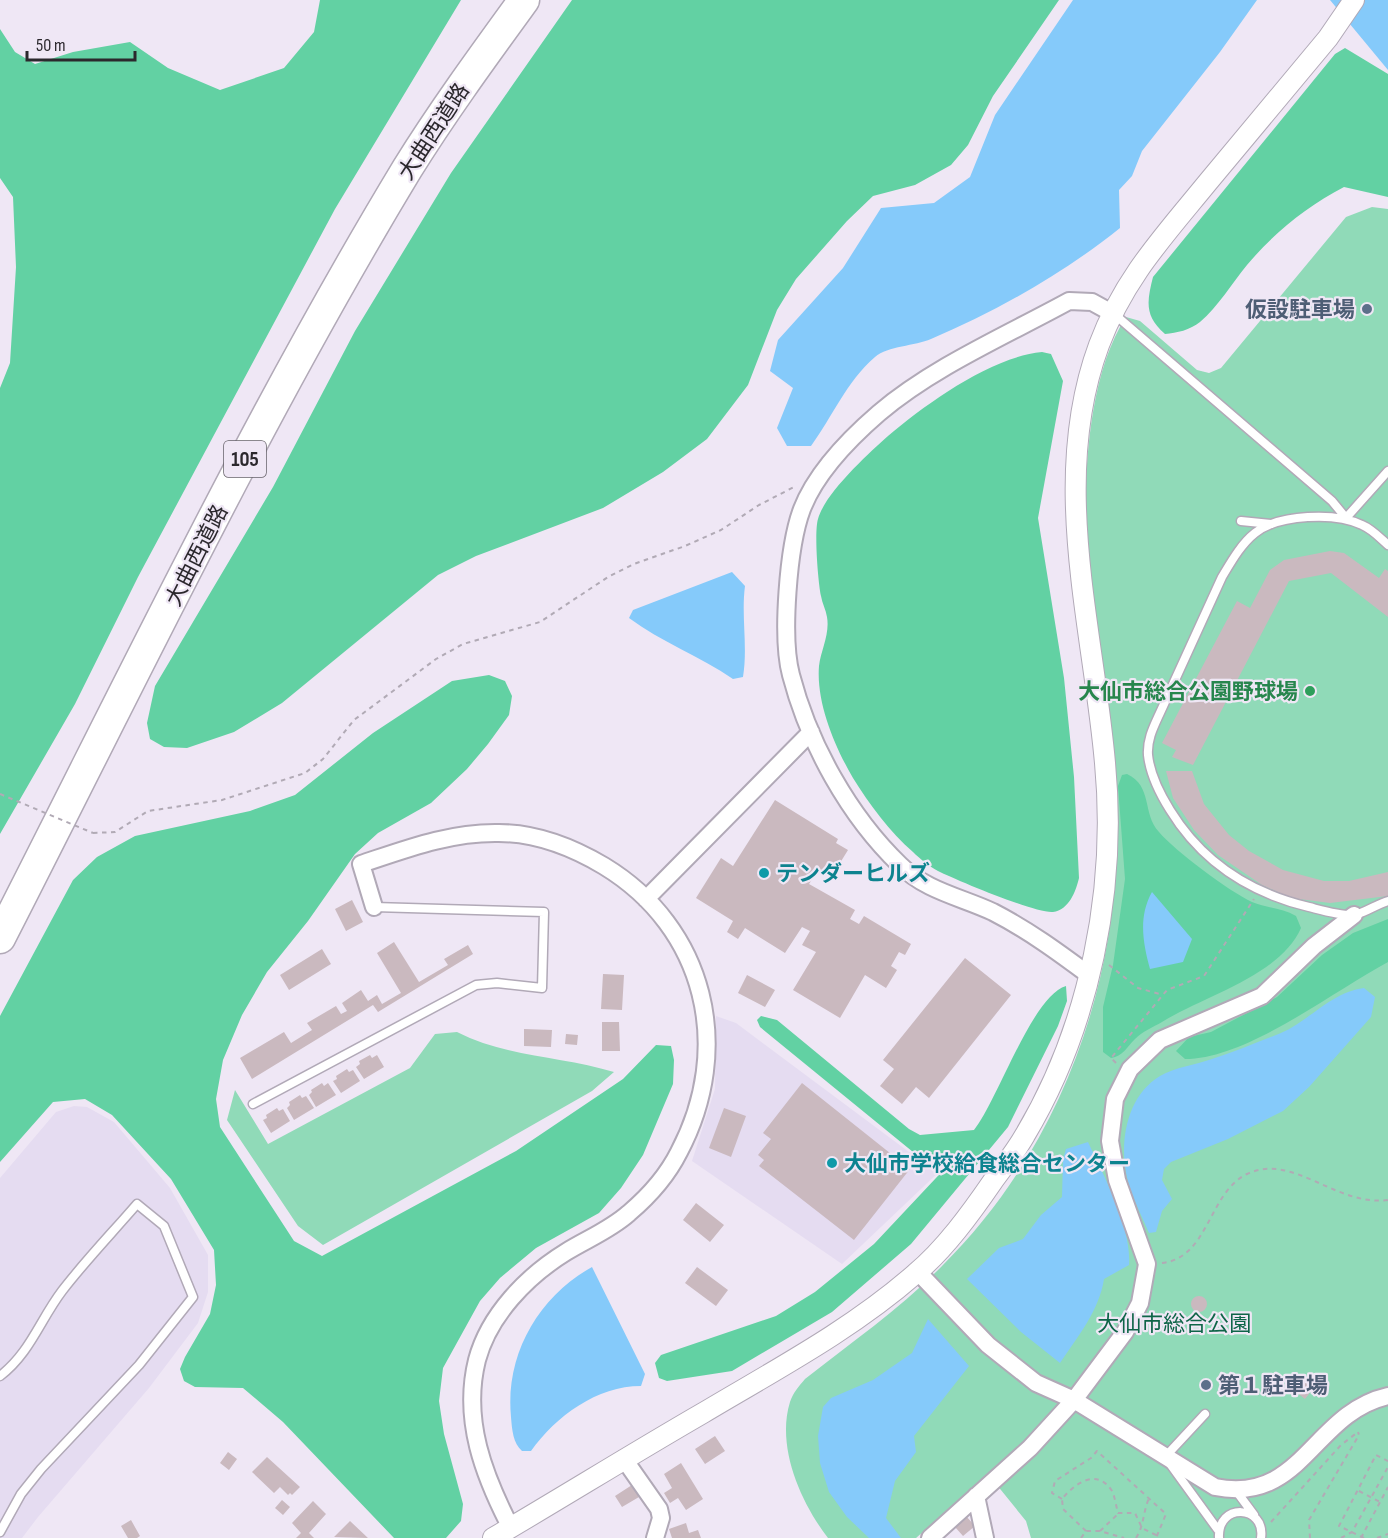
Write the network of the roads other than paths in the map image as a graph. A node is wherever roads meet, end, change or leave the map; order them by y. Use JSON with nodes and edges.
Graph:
{"nodes":[{"id":1,"x":524,"y":0,"type":"edge"},
{"id":2,"x":1354,"y":0,"type":"edge"},
{"id":3,"x":1112,"y":313,"type":"junction"},
{"id":4,"x":1388,"y":471,"type":"edge"},
{"id":5,"x":1346,"y":518,"type":"junction"},
{"id":6,"x":1241,"y":521,"type":"dead end"},
{"id":7,"x":1271,"y":524,"type":"junction"},
{"id":8,"x":1388,"y":545,"type":"edge"},
{"id":9,"x":811,"y":732,"type":"junction"},
{"id":10,"x":646,"y":899,"type":"junction"},
{"id":11,"x":1388,"y":901,"type":"edge"},
{"id":12,"x":374,"y":907,"type":"joint"},
{"id":13,"x":1354,"y":915,"type":"junction"},
{"id":14,"x":0,"y":938,"type":"edge"},
{"id":15,"x":1089,"y":975,"type":"junction"},
{"id":16,"x":253,"y":1104,"type":"dead end"},
{"id":17,"x":918,"y":1272,"type":"junction"},
{"id":18,"x":0,"y":1376,"type":"edge"},
{"id":19,"x":1388,"y":1396,"type":"edge"},
{"id":20,"x":1074,"y":1400,"type":"junction"},
{"id":21,"x":1204,"y":1414,"type":"dead end"},
{"id":22,"x":1165,"y":1457,"type":"junction"},
{"id":23,"x":624,"y":1460,"type":"junction"},
{"id":24,"x":1237,"y":1492,"type":"junction"},
{"id":25,"x":976,"y":1496,"type":"junction"},
{"id":26,"x":1258,"y":1520,"type":"junction"},
{"id":27,"x":0,"y":1532,"type":"edge"},
{"id":28,"x":514,"y":1533,"type":"edge"},
{"id":29,"x":1219,"y":1534,"type":"edge"},
{"id":30,"x":1262,"y":1536,"type":"edge"},
{"id":31,"x":493,"y":1538,"type":"edge"},
{"id":32,"x":656,"y":1538,"type":"edge"},
{"id":33,"x":930,"y":1538,"type":"edge"},
{"id":34,"x":985,"y":1538,"type":"edge"}],
"edges":[{"from":1,"to":14,"type":"highway","name":"大曲西道路","number":"105"},
{"from":2,"to":3,"type":"street"},
{"from":3,"to":5,"type":"lane"},
{"from":3,"to":9,"type":"street"},
{"from":3,"to":15,"type":"street"},
{"from":4,"to":5,"type":"lane"},
{"from":5,"to":7,"type":"lane"},
{"from":5,"to":8,"type":"lane"},
{"from":6,"to":7,"type":"lane"},
{"from":7,"to":13,"type":"lane"},
{"from":9,"to":10,"type":"street"},
{"from":9,"to":15,"type":"street"},
{"from":10,"to":12,"type":"street"},
{"from":10,"to":28,"type":"street"},
{"from":11,"to":13,"type":"lane"},
{"from":12,"to":16,"type":"lane"},
{"from":13,"to":20,"type":"street"},
{"from":15,"to":17,"type":"street"},
{"from":17,"to":20,"type":"street"},
{"from":17,"to":23,"type":"street"},
{"from":18,"to":27,"type":"lane"},
{"from":19,"to":24,"type":"street"},
{"from":20,"to":22,"type":"street"},
{"from":20,"to":25,"type":"street"},
{"from":21,"to":22,"type":"lane"},
{"from":22,"to":24,"type":"street"},
{"from":22,"to":29,"type":"lane"},
{"from":23,"to":28,"type":"street"},
{"from":23,"to":32,"type":"street"},
{"from":24,"to":26,"type":"lane"},
{"from":25,"to":33,"type":"street"},
{"from":25,"to":34,"type":"street"},
{"from":26,"to":29,"type":"lane"},
{"from":26,"to":30,"type":"lane"},
{"from":28,"to":31,"type":"street"}]}
